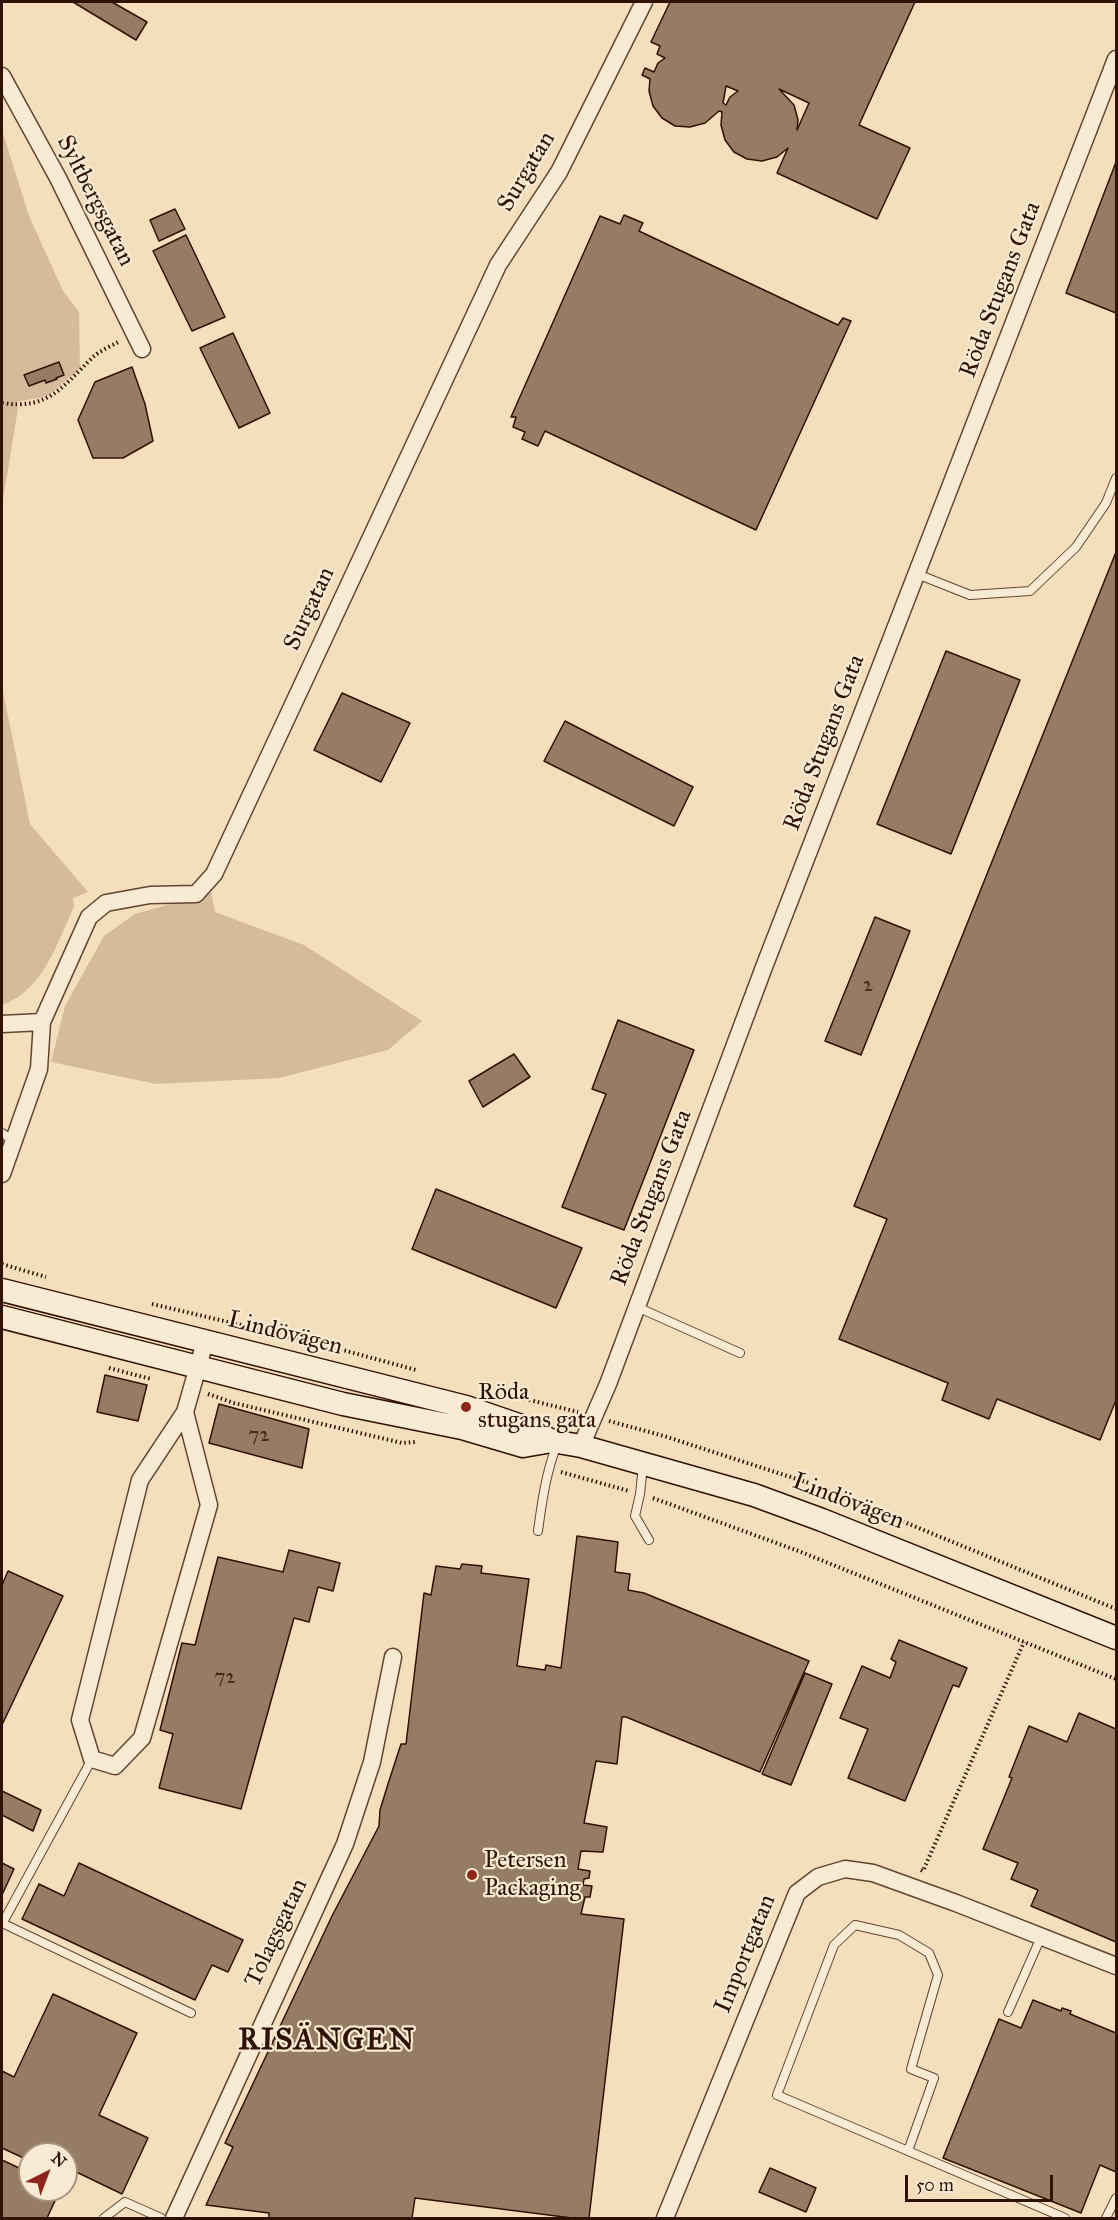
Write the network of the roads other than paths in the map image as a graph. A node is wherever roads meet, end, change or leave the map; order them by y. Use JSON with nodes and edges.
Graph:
{"nodes":[{"id":1,"x":644,"y":2,"type":"edge"},
{"id":2,"x":1116,"y":60,"type":"edge"},
{"id":3,"x":2,"y":76,"type":"edge"},
{"id":4,"x":142,"y":349,"type":"dead end"},
{"id":5,"x":1116,"y":478,"type":"edge"},
{"id":6,"x":916,"y":574,"type":"junction"},
{"id":7,"x":42,"y":1022,"type":"junction"},
{"id":8,"x":2,"y":1024,"type":"edge"},
{"id":9,"x":8,"y":1137,"type":"edge"},
{"id":10,"x":2,"y":1174,"type":"edge"},
{"id":11,"x":2,"y":1290,"type":"edge"},
{"id":12,"x":636,"y":1307,"type":"junction"},
{"id":13,"x":2,"y":1317,"type":"edge"},
{"id":14,"x":205,"y":1342,"type":"junction"},
{"id":15,"x":740,"y":1353,"type":"dead end"},
{"id":16,"x":194,"y":1378,"type":"junction"},
{"id":17,"x":185,"y":1413,"type":"junction"},
{"id":18,"x":555,"y":1442,"type":"junction"},
{"id":19,"x":581,"y":1446,"type":"junction"},
{"id":20,"x":643,"y":1465,"type":"junction"},
{"id":21,"x":538,"y":1531,"type":"dead end"},
{"id":22,"x":649,"y":1540,"type":"dead end"},
{"id":23,"x":1116,"y":1638,"type":"edge"},
{"id":24,"x":393,"y":1657,"type":"dead end"},
{"id":25,"x":92,"y":1759,"type":"junction"},
{"id":26,"x":2,"y":1923,"type":"edge"},
{"id":27,"x":1041,"y":1936,"type":"junction"},
{"id":28,"x":1116,"y":1966,"type":"edge"},
{"id":29,"x":1008,"y":2012,"type":"dead end"},
{"id":30,"x":190,"y":2013,"type":"dead end"},
{"id":31,"x":908,"y":2151,"type":"junction"},
{"id":32,"x":1116,"y":2198,"type":"edge"},
{"id":33,"x":104,"y":2218,"type":"edge"},
{"id":34,"x":161,"y":2218,"type":"edge"},
{"id":35,"x":174,"y":2218,"type":"edge"},
{"id":36,"x":665,"y":2218,"type":"edge"},
{"id":37,"x":1065,"y":2218,"type":"edge"},
{"id":38,"x":1106,"y":2218,"type":"edge"}],
"edges":[{"from":1,"to":7,"type":"street","name":"Surgatan"},
{"from":2,"to":6,"type":"street","name":"Röda Stugans Gata"},
{"from":3,"to":4,"type":"street","name":"Syltbergsgatan"},
{"from":5,"to":6,"type":"lane"},
{"from":6,"to":12,"type":"street","name":"Röda Stugans Gata"},
{"from":7,"to":8,"type":"street"},
{"from":7,"to":9,"type":"street","name":"Surgatan"},
{"from":9,"to":10,"type":"street","name":"Surgatan"},
{"from":11,"to":14,"type":"main road","name":"Lindövägen"},
{"from":12,"to":15,"type":"lane"},
{"from":12,"to":19,"type":"street","name":"Röda Stugans Gata"},
{"from":13,"to":16,"type":"main road","name":"Lindövägen"},
{"from":14,"to":16,"type":"street"},
{"from":14,"to":18,"type":"main road","name":"Lindövägen"},
{"from":16,"to":17,"type":"street"},
{"from":16,"to":18,"type":"main road","name":"Lindövägen"},
{"from":17,"to":25,"type":"street"},
{"from":17,"to":25,"type":"street"},
{"from":18,"to":19,"type":"main road","name":"Lindövägen"},
{"from":18,"to":21,"type":"lane"},
{"from":19,"to":20,"type":"main road","name":"Lindövägen"},
{"from":20,"to":22,"type":"lane"},
{"from":20,"to":23,"type":"main road","name":"Lindövägen"},
{"from":24,"to":35,"type":"street","name":"Tolagsgatan"},
{"from":25,"to":26,"type":"lane"},
{"from":26,"to":30,"type":"lane"},
{"from":27,"to":28,"type":"street","name":"Importgatan"},
{"from":27,"to":29,"type":"lane"},
{"from":27,"to":36,"type":"street","name":"Importgatan"},
{"from":31,"to":31,"type":"lane"},
{"from":31,"to":37,"type":"lane"},
{"from":32,"to":38,"type":"lane"},
{"from":33,"to":34,"type":"lane"}]}
